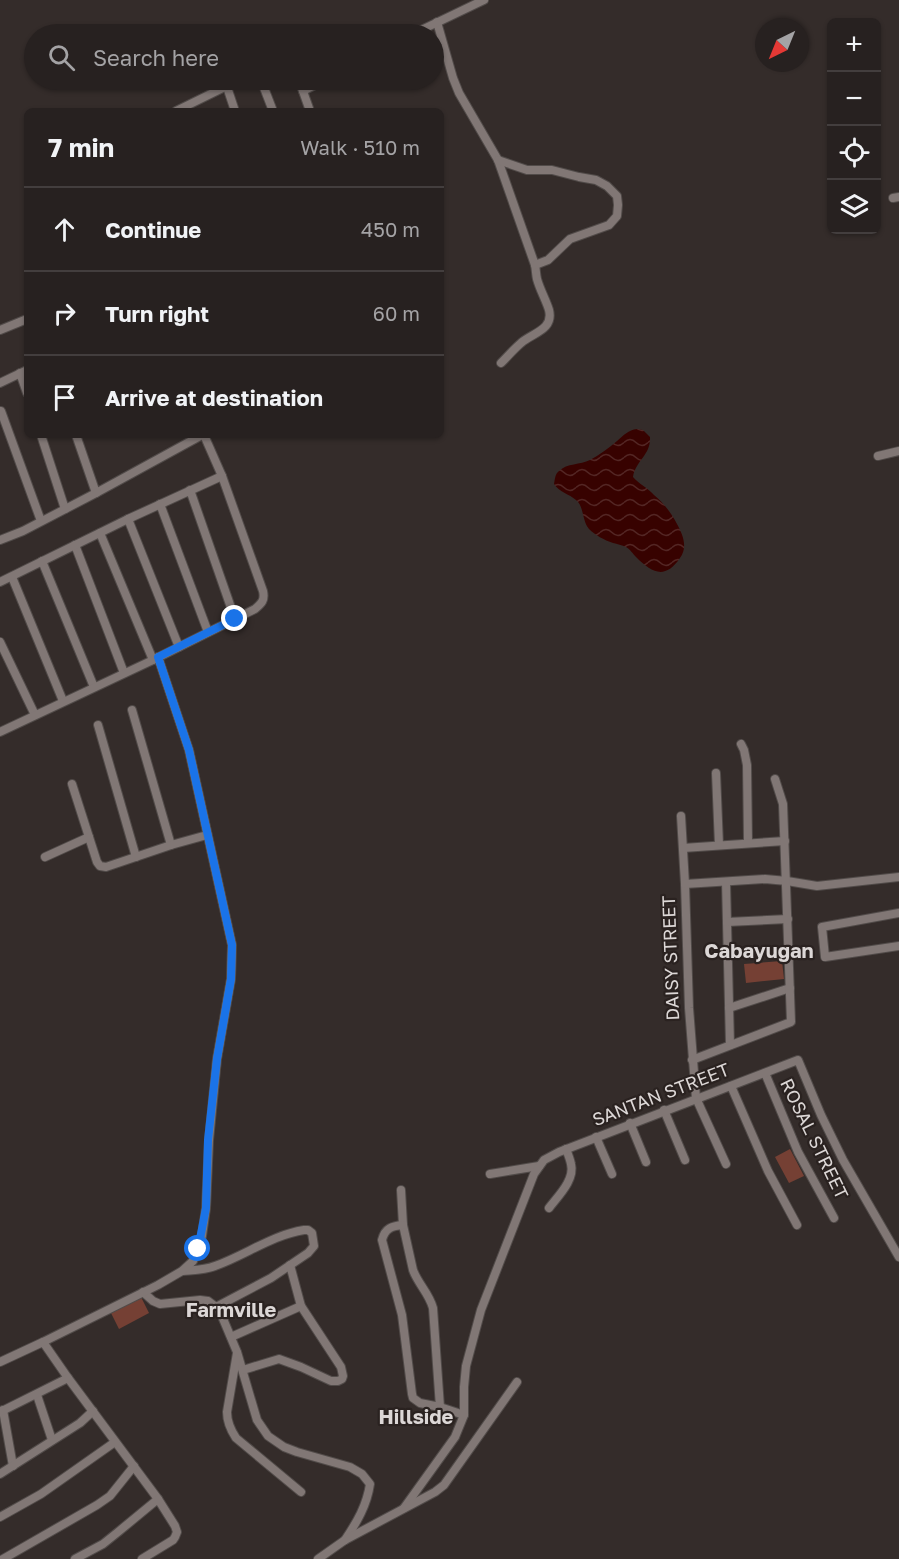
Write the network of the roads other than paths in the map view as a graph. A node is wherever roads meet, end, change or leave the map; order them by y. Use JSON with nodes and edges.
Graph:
{"nodes":[{"id":1,"x":484,"y":0,"type":"edge"},
{"id":2,"x":437,"y":22,"type":"joint"},
{"id":3,"x":433,"y":24,"type":"edge"},
{"id":4,"x":444,"y":46,"type":"edge"},
{"id":5,"x":222,"y":90,"type":"edge"},
{"id":6,"x":228,"y":90,"type":"edge"},
{"id":7,"x":265,"y":90,"type":"edge"},
{"id":8,"x":303,"y":91,"type":"edge"},
{"id":9,"x":194,"y":107,"type":"edge"},
{"id":10,"x":234,"y":108,"type":"edge"},
{"id":11,"x":272,"y":108,"type":"edge"},
{"id":12,"x":309,"y":108,"type":"edge"},
{"id":13,"x":498,"y":160,"type":"junction"},
{"id":14,"x":535,"y":265,"type":"junction"},
{"id":15,"x":24,"y":321,"type":"edge"},
{"id":16,"x":0,"y":330,"type":"edge"},
{"id":17,"x":501,"y":363,"type":"dead end"},
{"id":18,"x":24,"y":372,"type":"edge"},
{"id":19,"x":0,"y":383,"type":"edge"},
{"id":20,"x":1,"y":411,"type":"edge"},
{"id":21,"x":42,"y":438,"type":"edge"},
{"id":22,"x":77,"y":438,"type":"edge"},
{"id":23,"x":197,"y":438,"type":"edge"},
{"id":24,"x":204,"y":438,"type":"edge"},
{"id":25,"x":899,"y":451,"type":"edge"},
{"id":26,"x":878,"y":456,"type":"dead end"},
{"id":27,"x":222,"y":476,"type":"junction"},
{"id":28,"x":190,"y":490,"type":"junction"},
{"id":29,"x":96,"y":493,"type":"junction"},
{"id":30,"x":160,"y":504,"type":"junction"},
{"id":31,"x":65,"y":508,"type":"junction"},
{"id":32,"x":128,"y":519,"type":"junction"},
{"id":33,"x":41,"y":521,"type":"junction"},
{"id":34,"x":100,"y":533,"type":"junction"},
{"id":35,"x":0,"y":540,"type":"edge"},
{"id":36,"x":75,"y":545,"type":"junction"},
{"id":37,"x":42,"y":561,"type":"junction"},
{"id":38,"x":12,"y":577,"type":"junction"},
{"id":39,"x":0,"y":582,"type":"edge"},
{"id":40,"x":235,"y":619,"type":"junction"},
{"id":41,"x":208,"y":632,"type":"junction"},
{"id":42,"x":0,"y":642,"type":"edge"},
{"id":43,"x":179,"y":647,"type":"junction"},
{"id":44,"x":155,"y":659,"type":"junction"},
{"id":45,"x":124,"y":673,"type":"junction"},
{"id":46,"x":94,"y":687,"type":"junction"},
{"id":47,"x":63,"y":701,"type":"junction"},
{"id":48,"x":132,"y":710,"type":"dead end"},
{"id":49,"x":35,"y":715,"type":"junction"},
{"id":50,"x":98,"y":725,"type":"dead end"},
{"id":51,"x":0,"y":732,"type":"edge"},
{"id":52,"x":741,"y":744,"type":"dead end"},
{"id":53,"x":716,"y":773,"type":"dead end"},
{"id":54,"x":775,"y":779,"type":"dead end"},
{"id":55,"x":72,"y":784,"type":"dead end"},
{"id":56,"x":681,"y":816,"type":"dead end"},
{"id":57,"x":207,"y":835,"type":"junction"},
{"id":58,"x":89,"y":837,"type":"junction"},
{"id":59,"x":784,"y":841,"type":"junction"},
{"id":60,"x":748,"y":843,"type":"junction"},
{"id":61,"x":171,"y":845,"type":"junction"},
{"id":62,"x":719,"y":845,"type":"junction"},
{"id":63,"x":683,"y":848,"type":"junction"},
{"id":64,"x":136,"y":856,"type":"junction"},
{"id":65,"x":45,"y":857,"type":"dead end"},
{"id":66,"x":899,"y":877,"type":"edge"},
{"id":67,"x":786,"y":881,"type":"junction"},
{"id":68,"x":726,"y":882,"type":"junction"},
{"id":69,"x":685,"y":884,"type":"junction"},
{"id":70,"x":899,"y":913,"type":"edge"},
{"id":71,"x":788,"y":919,"type":"junction"},
{"id":72,"x":727,"y":922,"type":"junction"},
{"id":73,"x":899,"y":946,"type":"edge"},
{"id":74,"x":790,"y":988,"type":"junction"},
{"id":75,"x":729,"y":1008,"type":"junction"},
{"id":76,"x":730,"y":1045,"type":"junction"},
{"id":77,"x":692,"y":1060,"type":"junction"},
{"id":78,"x":765,"y":1073,"type":"junction"},
{"id":79,"x":731,"y":1086,"type":"junction"},
{"id":80,"x":696,"y":1098,"type":"junction"},
{"id":81,"x":664,"y":1110,"type":"junction"},
{"id":82,"x":630,"y":1124,"type":"junction"},
{"id":83,"x":596,"y":1137,"type":"junction"},
{"id":84,"x":566,"y":1149,"type":"junction"},
{"id":85,"x":685,"y":1160,"type":"dead end"},
{"id":86,"x":646,"y":1162,"type":"dead end"},
{"id":87,"x":726,"y":1164,"type":"dead end"},
{"id":88,"x":539,"y":1166,"type":"junction"},
{"id":89,"x":490,"y":1174,"type":"dead end"},
{"id":90,"x":612,"y":1174,"type":"dead end"},
{"id":91,"x":401,"y":1190,"type":"dead end"},
{"id":92,"x":549,"y":1208,"type":"dead end"},
{"id":93,"x":834,"y":1218,"type":"dead end"},
{"id":94,"x":796,"y":1225,"type":"dead end"},
{"id":95,"x":403,"y":1226,"type":"junction"},
{"id":96,"x":899,"y":1257,"type":"edge"},
{"id":97,"x":290,"y":1265,"type":"junction"},
{"id":98,"x":182,"y":1271,"type":"junction"},
{"id":99,"x":143,"y":1292,"type":"junction"},
{"id":100,"x":301,"y":1306,"type":"junction"},
{"id":101,"x":216,"y":1307,"type":"junction"},
{"id":102,"x":231,"y":1337,"type":"junction"},
{"id":103,"x":43,"y":1342,"type":"junction"},
{"id":104,"x":237,"y":1352,"type":"junction"},
{"id":105,"x":0,"y":1362,"type":"edge"},
{"id":106,"x":243,"y":1370,"type":"junction"},
{"id":107,"x":68,"y":1378,"type":"junction"},
{"id":108,"x":517,"y":1382,"type":"dead end"},
{"id":109,"x":37,"y":1395,"type":"junction"},
{"id":110,"x":440,"y":1407,"type":"junction"},
{"id":111,"x":2,"y":1411,"type":"edge"},
{"id":112,"x":93,"y":1411,"type":"junction"},
{"id":113,"x":464,"y":1415,"type":"junction"},
{"id":114,"x":52,"y":1440,"type":"junction"},
{"id":115,"x":116,"y":1442,"type":"junction"},
{"id":116,"x":13,"y":1466,"type":"junction"},
{"id":117,"x":134,"y":1466,"type":"junction"},
{"id":118,"x":0,"y":1474,"type":"edge"},
{"id":119,"x":302,"y":1492,"type":"dead end"},
{"id":120,"x":158,"y":1499,"type":"junction"},
{"id":121,"x":404,"y":1508,"type":"junction"},
{"id":122,"x":0,"y":1517,"type":"edge"},
{"id":123,"x":345,"y":1540,"type":"junction"},
{"id":124,"x":3,"y":1559,"type":"edge"},
{"id":125,"x":75,"y":1559,"type":"edge"},
{"id":126,"x":142,"y":1559,"type":"edge"},
{"id":127,"x":318,"y":1559,"type":"edge"}],
"edges":[{"from":1,"to":2,"type":"street"},
{"from":2,"to":3,"type":"street"},
{"from":4,"to":13,"type":"street"},
{"from":5,"to":9,"type":"street"},
{"from":6,"to":10,"type":"street"},
{"from":7,"to":11,"type":"street"},
{"from":8,"to":12,"type":"street"},
{"from":13,"to":14,"type":"street"},
{"from":13,"to":14,"type":"street"},
{"from":14,"to":17,"type":"street"},
{"from":15,"to":16,"type":"street"},
{"from":18,"to":19,"type":"street"},
{"from":20,"to":33,"type":"street"},
{"from":21,"to":31,"type":"street"},
{"from":22,"to":29,"type":"street"},
{"from":23,"to":29,"type":"street"},
{"from":24,"to":27,"type":"street"},
{"from":25,"to":26,"type":"street"},
{"from":27,"to":28,"type":"street"},
{"from":27,"to":40,"type":"street"},
{"from":28,"to":30,"type":"street"},
{"from":28,"to":40,"type":"street"},
{"from":29,"to":31,"type":"street"},
{"from":30,"to":32,"type":"street"},
{"from":30,"to":41,"type":"street"},
{"from":31,"to":33,"type":"street"},
{"from":32,"to":34,"type":"street"},
{"from":32,"to":43,"type":"street"},
{"from":33,"to":35,"type":"street"},
{"from":34,"to":36,"type":"street"},
{"from":34,"to":44,"type":"street"},
{"from":36,"to":37,"type":"street"},
{"from":36,"to":45,"type":"street"},
{"from":37,"to":38,"type":"street"},
{"from":37,"to":46,"type":"street"},
{"from":38,"to":39,"type":"street"},
{"from":38,"to":47,"type":"street"},
{"from":40,"to":41,"type":"street"},
{"from":41,"to":43,"type":"street"},
{"from":42,"to":49,"type":"street"},
{"from":43,"to":44,"type":"street"},
{"from":44,"to":45,"type":"street"},
{"from":44,"to":57,"type":"street"},
{"from":45,"to":46,"type":"street"},
{"from":46,"to":47,"type":"street"},
{"from":47,"to":49,"type":"street"},
{"from":48,"to":61,"type":"street"},
{"from":49,"to":51,"type":"street"},
{"from":50,"to":64,"type":"street"},
{"from":52,"to":60,"type":"street"},
{"from":53,"to":62,"type":"street"},
{"from":54,"to":59,"type":"street"},
{"from":55,"to":58,"type":"street"},
{"from":56,"to":63,"type":"street","name":"DAISY STREET"},
{"from":57,"to":61,"type":"street"},
{"from":57,"to":98,"type":"street"},
{"from":58,"to":64,"type":"street"},
{"from":58,"to":65,"type":"street"},
{"from":59,"to":60,"type":"street"},
{"from":59,"to":67,"type":"street"},
{"from":60,"to":62,"type":"street"},
{"from":61,"to":64,"type":"street"},
{"from":62,"to":63,"type":"street"},
{"from":63,"to":69,"type":"street","name":"DAISY STREET"},
{"from":66,"to":67,"type":"street"},
{"from":67,"to":68,"type":"street"},
{"from":67,"to":71,"type":"street"},
{"from":68,"to":69,"type":"street"},
{"from":68,"to":72,"type":"street"},
{"from":69,"to":77,"type":"street","name":"DAISY STREET"},
{"from":70,"to":73,"type":"street"},
{"from":71,"to":72,"type":"street"},
{"from":71,"to":74,"type":"street"},
{"from":72,"to":75,"type":"street"},
{"from":74,"to":75,"type":"street"},
{"from":74,"to":76,"type":"street"},
{"from":75,"to":76,"type":"street"},
{"from":76,"to":77,"type":"street"},
{"from":77,"to":80,"type":"street","name":"DAISY STREET"},
{"from":78,"to":79,"type":"street","name":"SANTAN STREET"},
{"from":78,"to":93,"type":"street","name":"ROSAL STREET"},
{"from":78,"to":96,"type":"street","name":"SANTAN STREET"},
{"from":79,"to":80,"type":"street","name":"SANTAN STREET"},
{"from":79,"to":94,"type":"street"},
{"from":80,"to":81,"type":"street","name":"SANTAN STREET"},
{"from":80,"to":87,"type":"street","name":"DAISY STREET"},
{"from":81,"to":82,"type":"street","name":"SANTAN STREET"},
{"from":81,"to":85,"type":"street"},
{"from":82,"to":83,"type":"street","name":"SANTAN STREET"},
{"from":82,"to":86,"type":"street"},
{"from":83,"to":84,"type":"street","name":"SANTAN STREET"},
{"from":83,"to":90,"type":"street"},
{"from":84,"to":88,"type":"street","name":"SANTAN STREET"},
{"from":84,"to":92,"type":"street"},
{"from":88,"to":89,"type":"street"},
{"from":88,"to":113,"type":"street"},
{"from":91,"to":95,"type":"street"},
{"from":95,"to":110,"type":"street"},
{"from":95,"to":110,"type":"street"},
{"from":97,"to":98,"type":"street"},
{"from":97,"to":100,"type":"street"},
{"from":97,"to":101,"type":"street"},
{"from":98,"to":99,"type":"street"},
{"from":99,"to":101,"type":"street"},
{"from":99,"to":103,"type":"street"},
{"from":100,"to":102,"type":"street"},
{"from":100,"to":106,"type":"street"},
{"from":101,"to":102,"type":"street"},
{"from":102,"to":104,"type":"street"},
{"from":103,"to":105,"type":"street"},
{"from":103,"to":107,"type":"street"},
{"from":104,"to":106,"type":"street"},
{"from":104,"to":119,"type":"street"},
{"from":106,"to":123,"type":"street"},
{"from":107,"to":109,"type":"street"},
{"from":107,"to":112,"type":"street"},
{"from":108,"to":121,"type":"street"},
{"from":109,"to":111,"type":"street"},
{"from":109,"to":114,"type":"street"},
{"from":110,"to":113,"type":"street"},
{"from":111,"to":116,"type":"street"},
{"from":112,"to":114,"type":"street"},
{"from":112,"to":115,"type":"street"},
{"from":113,"to":121,"type":"street"},
{"from":114,"to":116,"type":"street"},
{"from":115,"to":117,"type":"street"},
{"from":115,"to":122,"type":"street"},
{"from":116,"to":118,"type":"street"},
{"from":117,"to":120,"type":"street"},
{"from":117,"to":124,"type":"street"},
{"from":120,"to":125,"type":"street"},
{"from":120,"to":126,"type":"street"},
{"from":121,"to":123,"type":"street"},
{"from":123,"to":127,"type":"street"}]}
